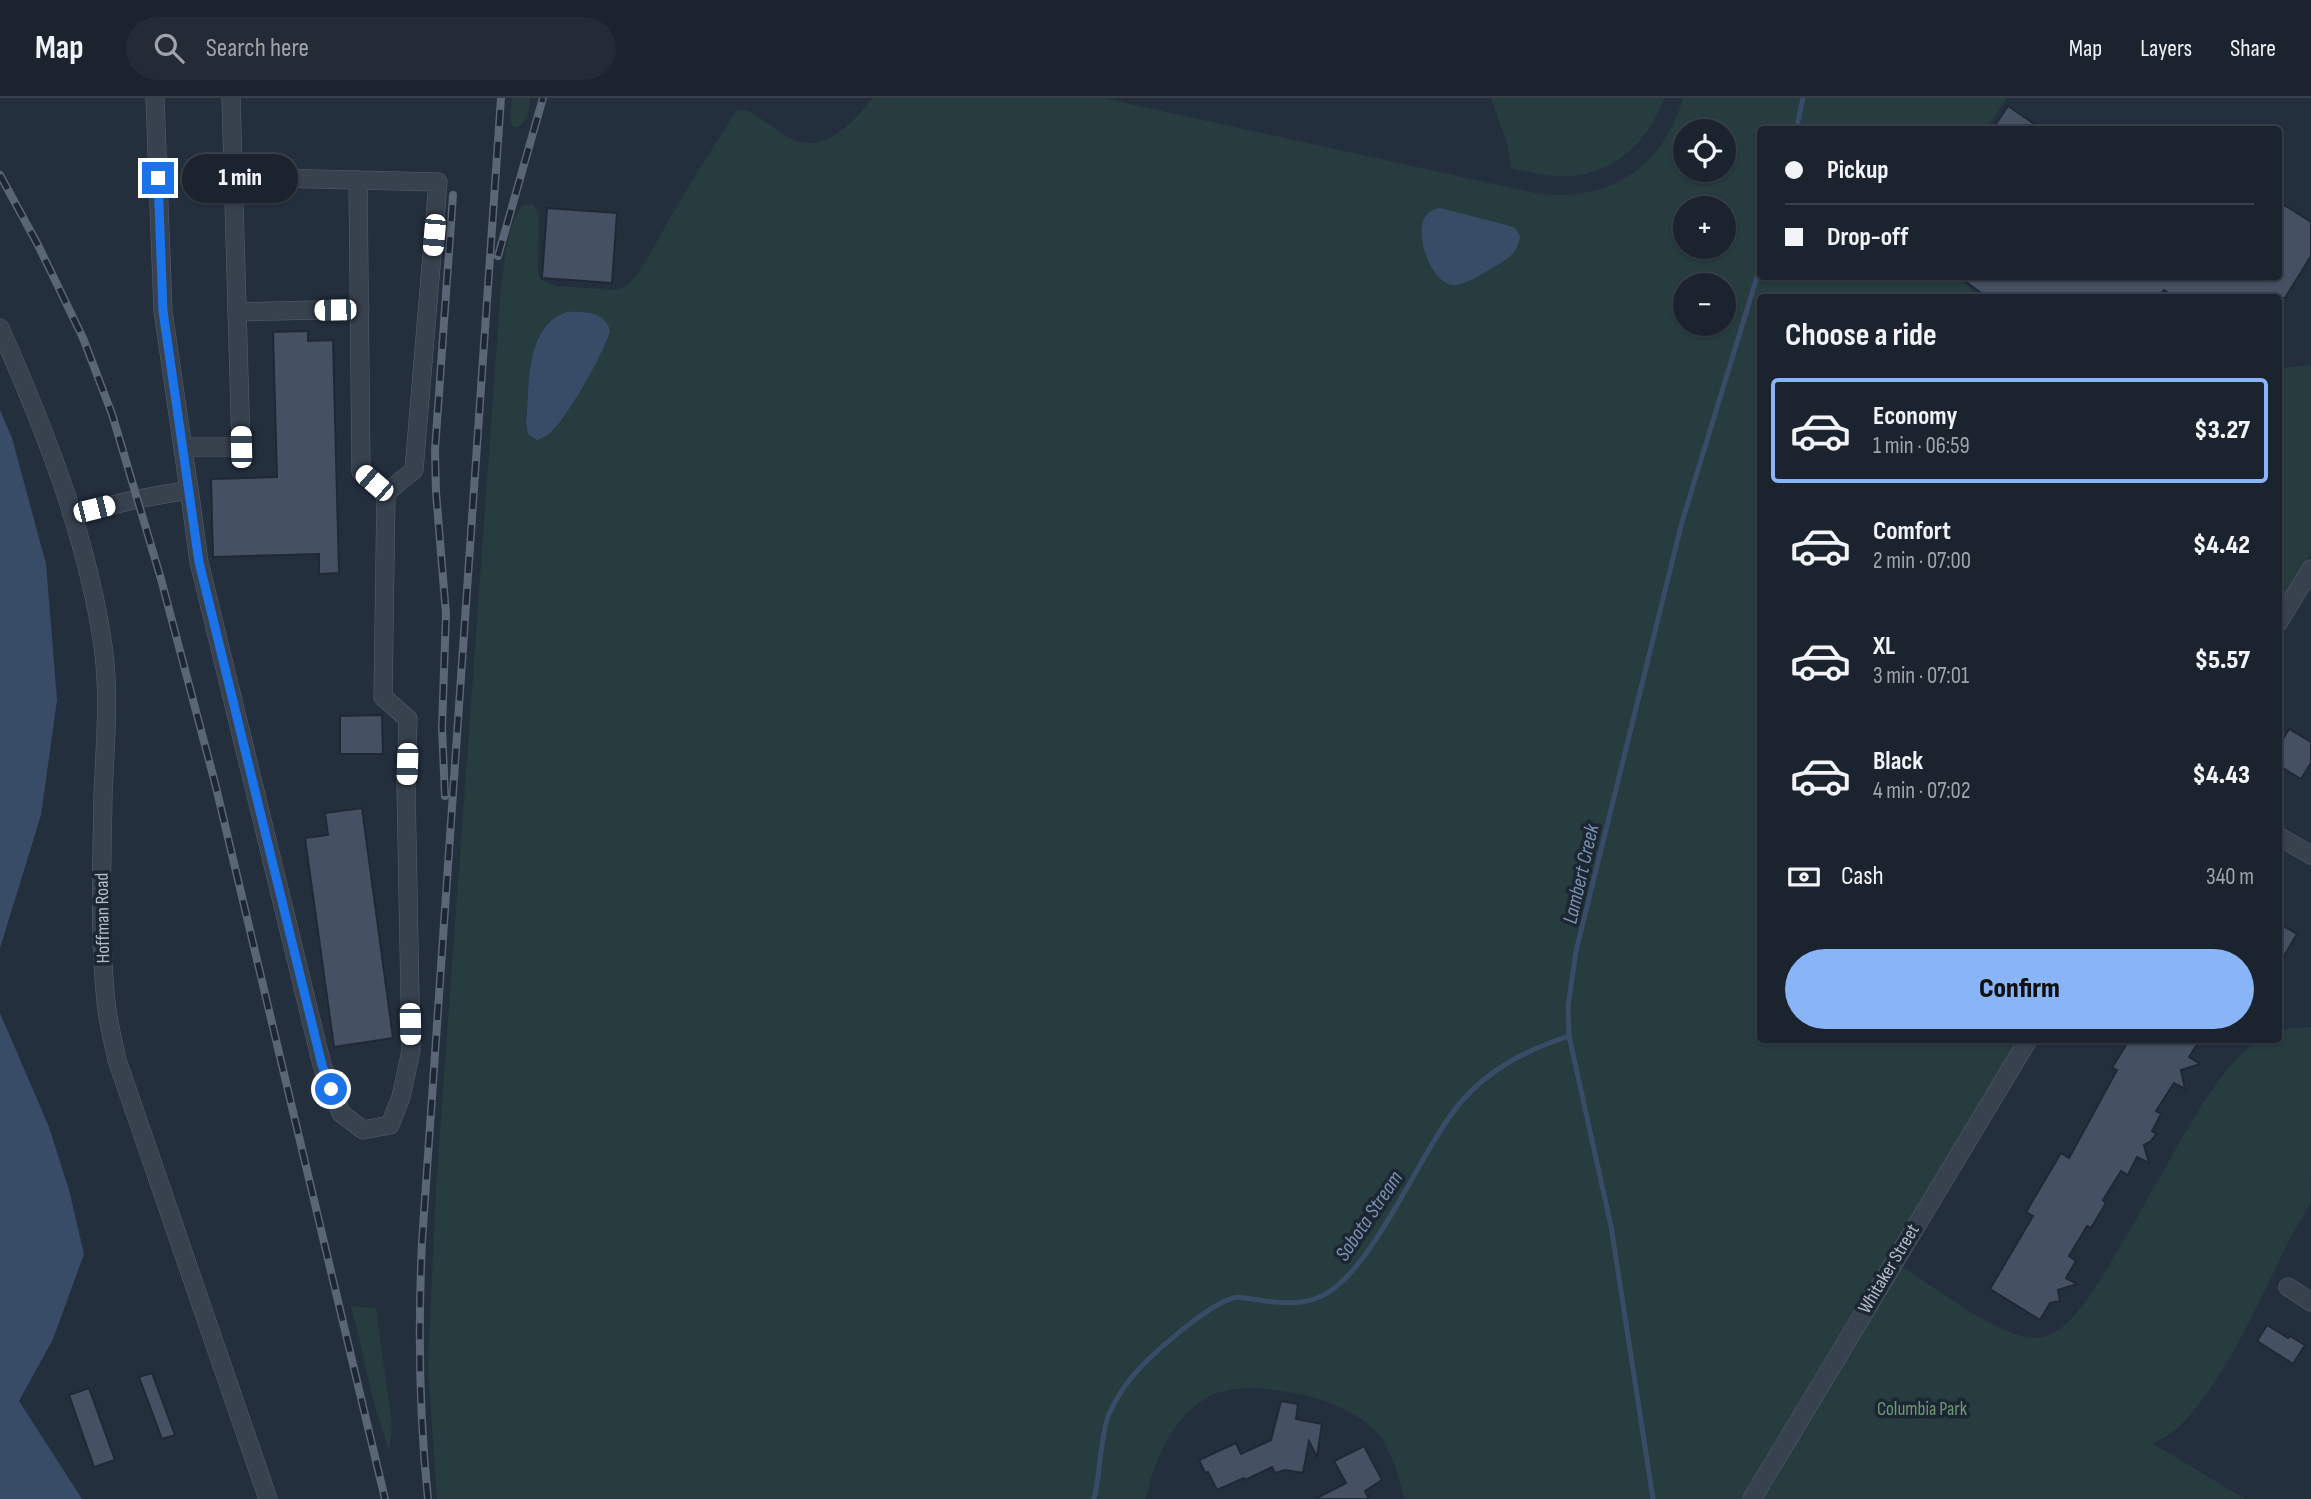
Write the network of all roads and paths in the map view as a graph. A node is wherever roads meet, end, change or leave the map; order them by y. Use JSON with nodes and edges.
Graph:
{"nodes":[{"id":1,"x":155,"y":98,"type":"edge"},
{"id":2,"x":231,"y":98,"type":"edge"},
{"id":3,"x":233,"y":177,"type":"junction"},
{"id":4,"x":358,"y":180,"type":"junction"},
{"id":5,"x":360,"y":309,"type":"junction"},
{"id":6,"x":237,"y":312,"type":"junction"},
{"id":7,"x":0,"y":328,"type":"edge"},
{"id":8,"x":183,"y":447,"type":"junction"},
{"id":9,"x":188,"y":488,"type":"junction"},
{"id":10,"x":386,"y":494,"type":"junction"},
{"id":11,"x":72,"y":515,"type":"junction"},
{"id":12,"x":2311,"y":569,"type":"edge"},
{"id":13,"x":2282,"y":617,"type":"edge"},
{"id":14,"x":2282,"y":838,"type":"edge"},
{"id":15,"x":2311,"y":855,"type":"edge"},
{"id":16,"x":2026,"y":1043,"type":"edge"},
{"id":17,"x":2288,"y":1287,"type":"dead end"},
{"id":18,"x":2311,"y":1302,"type":"edge"},
{"id":19,"x":268,"y":1499,"type":"edge"},
{"id":20,"x":1752,"y":1499,"type":"edge"}],
"edges":[{"from":1,"to":8,"type":"street"},
{"from":2,"to":3,"type":"street"},
{"from":3,"to":4,"type":"street"},
{"from":3,"to":6,"type":"street"},
{"from":4,"to":5,"type":"street"},
{"from":4,"to":10,"type":"street"},
{"from":5,"to":6,"type":"street"},
{"from":5,"to":10,"type":"street"},
{"from":6,"to":8,"type":"street"},
{"from":7,"to":11,"type":"street","name":"Hoffman Road"},
{"from":8,"to":9,"type":"street"},
{"from":9,"to":10,"type":"street"},
{"from":9,"to":11,"type":"street"},
{"from":11,"to":19,"type":"street","name":"Hoffman Road"},
{"from":12,"to":13,"type":"street"},
{"from":14,"to":15,"type":"street"},
{"from":16,"to":20,"type":"street","name":"Whitaker Street"},
{"from":17,"to":18,"type":"street"}]}
